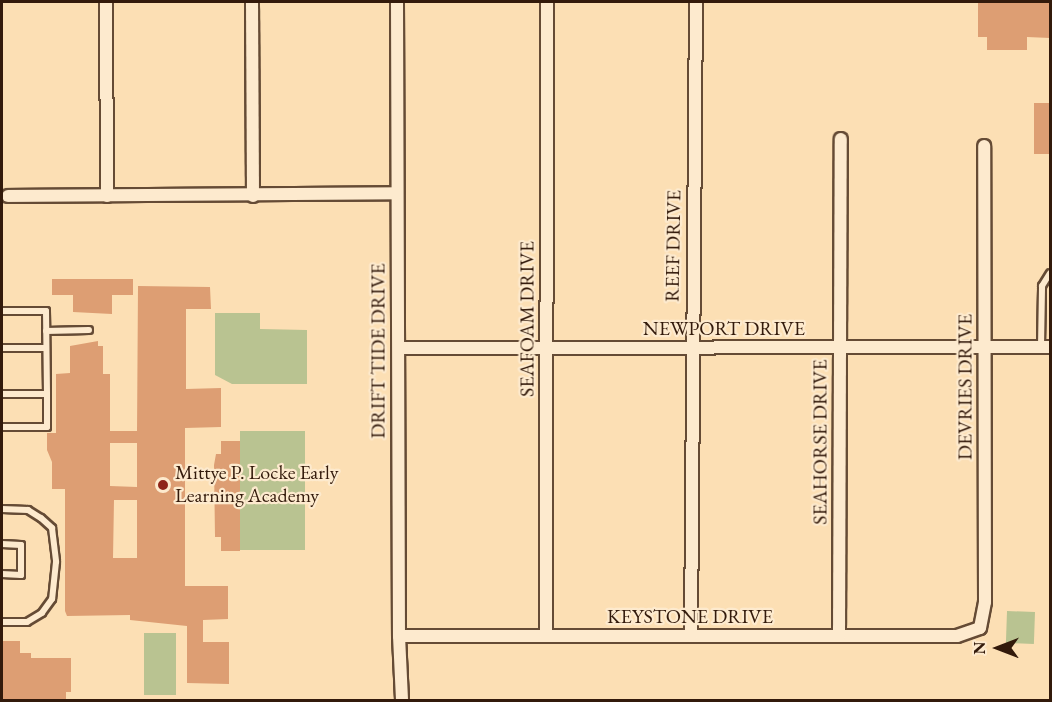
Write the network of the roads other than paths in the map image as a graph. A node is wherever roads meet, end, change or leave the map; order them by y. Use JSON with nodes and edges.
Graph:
{"nodes":[{"id":1,"x":106,"y":2,"type":"edge"},
{"id":2,"x":252,"y":2,"type":"edge"},
{"id":3,"x":397,"y":2,"type":"edge"},
{"id":4,"x":547,"y":2,"type":"edge"},
{"id":5,"x":696,"y":2,"type":"edge"},
{"id":6,"x":841,"y":139,"type":"dead end"},
{"id":7,"x":984,"y":146,"type":"dead end"},
{"id":8,"x":396,"y":193,"type":"junction"},
{"id":9,"x":253,"y":195,"type":"junction"},
{"id":10,"x":8,"y":196,"type":"dead end"},
{"id":11,"x":107,"y":196,"type":"junction"},
{"id":12,"x":1050,"y":273,"type":"edge"},
{"id":13,"x":2,"y":311,"type":"edge"},
{"id":14,"x":88,"y":330,"type":"dead end"},
{"id":15,"x":46,"y":331,"type":"junction"},
{"id":16,"x":840,"y":347,"type":"junction"},
{"id":17,"x":984,"y":347,"type":"junction"},
{"id":18,"x":1046,"y":347,"type":"edge"},
{"id":19,"x":2,"y":348,"type":"edge"},
{"id":20,"x":46,"y":348,"type":"junction"},
{"id":21,"x":399,"y":348,"type":"junction"},
{"id":22,"x":546,"y":348,"type":"junction"},
{"id":23,"x":691,"y":348,"type":"junction"},
{"id":24,"x":2,"y":394,"type":"edge"},
{"id":25,"x":47,"y":394,"type":"junction"},
{"id":26,"x":2,"y":427,"type":"edge"},
{"id":27,"x":2,"y":509,"type":"edge"},
{"id":28,"x":2,"y":544,"type":"edge"},
{"id":29,"x":2,"y":574,"type":"edge"},
{"id":30,"x":2,"y":622,"type":"edge"},
{"id":31,"x":980,"y":628,"type":"joint"},
{"id":32,"x":399,"y":636,"type":"junction"},
{"id":33,"x":546,"y":636,"type":"junction"},
{"id":34,"x":691,"y":636,"type":"junction"},
{"id":35,"x":839,"y":636,"type":"junction"},
{"id":36,"x":402,"y":700,"type":"edge"}],
"edges":[{"from":1,"to":11,"type":"street"},
{"from":2,"to":9,"type":"street"},
{"from":3,"to":8,"type":"street","name":"DRIFT TIDE DRIVE"},
{"from":4,"to":22,"type":"street","name":"SEAFOAM DRIVE"},
{"from":5,"to":23,"type":"street","name":"REEF DRIVE"},
{"from":6,"to":16,"type":"street","name":"SEAHORSE DRIVE"},
{"from":7,"to":17,"type":"street","name":"DEVRIES DRIVE"},
{"from":8,"to":9,"type":"street"},
{"from":8,"to":21,"type":"street","name":"DRIFT TIDE DRIVE"},
{"from":9,"to":11,"type":"street"},
{"from":10,"to":11,"type":"street"},
{"from":12,"to":18,"type":"lane"},
{"from":13,"to":15,"type":"lane"},
{"from":14,"to":15,"type":"lane"},
{"from":15,"to":20,"type":"lane"},
{"from":16,"to":17,"type":"street","name":"NEWPORT DRIVE"},
{"from":16,"to":23,"type":"street","name":"NEWPORT DRIVE"},
{"from":16,"to":35,"type":"street","name":"SEAHORSE DRIVE"},
{"from":17,"to":18,"type":"street","name":"NEWPORT DRIVE"},
{"from":17,"to":31,"type":"street","name":"DEVRIES DRIVE"},
{"from":19,"to":20,"type":"lane"},
{"from":20,"to":25,"type":"lane"},
{"from":21,"to":22,"type":"street","name":"NEWPORT DRIVE"},
{"from":21,"to":32,"type":"street","name":"DRIFT TIDE DRIVE"},
{"from":22,"to":23,"type":"street","name":"NEWPORT DRIVE"},
{"from":22,"to":33,"type":"street","name":"SEAFOAM DRIVE"},
{"from":23,"to":34,"type":"street","name":"REEF DRIVE"},
{"from":24,"to":25,"type":"lane"},
{"from":25,"to":26,"type":"lane"},
{"from":27,"to":30,"type":"lane"},
{"from":28,"to":29,"type":"lane"},
{"from":31,"to":35,"type":"street","name":"KEYSTONE DRIVE"},
{"from":32,"to":33,"type":"street","name":"KEYSTONE DRIVE"},
{"from":32,"to":36,"type":"street","name":"DRIFT TIDE DRIVE"},
{"from":33,"to":34,"type":"street","name":"KEYSTONE DRIVE"},
{"from":34,"to":35,"type":"street","name":"KEYSTONE DRIVE"}]}
